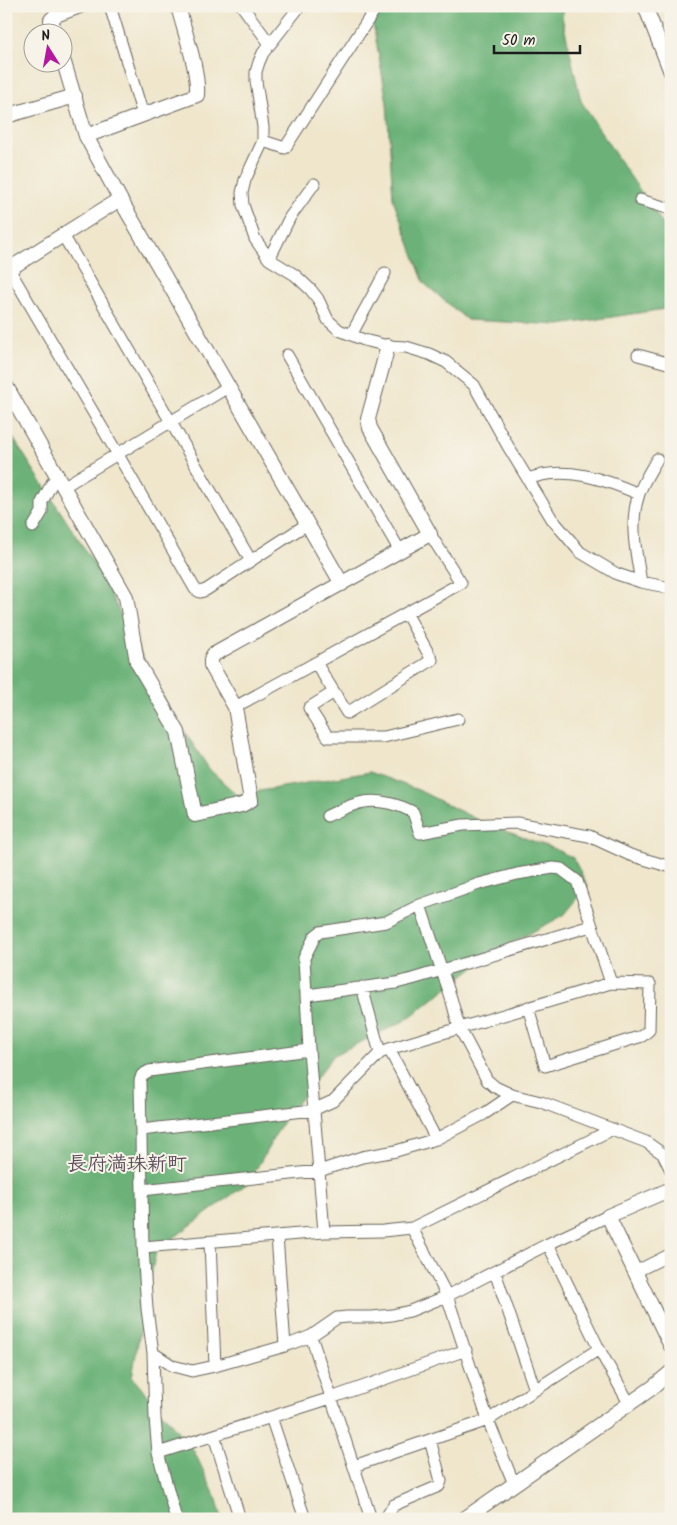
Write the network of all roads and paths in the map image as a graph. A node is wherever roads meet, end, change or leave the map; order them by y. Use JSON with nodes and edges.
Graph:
{"nodes":[{"id":1,"x":80,"y":6,"type":"edge"},
{"id":2,"x":110,"y":6,"type":"edge"},
{"id":3,"x":178,"y":6,"type":"edge"},
{"id":4,"x":242,"y":6,"type":"edge"},
{"id":5,"x":300,"y":6,"type":"edge"},
{"id":6,"x":377,"y":6,"type":"edge"},
{"id":7,"x":648,"y":7,"type":"edge"},
{"id":8,"x":52,"y":22,"type":"edge"},
{"id":9,"x":270,"y":44,"type":"junction"},
{"id":10,"x":67,"y":72,"type":"edge"},
{"id":11,"x":671,"y":72,"type":"edge"},
{"id":12,"x":75,"y":96,"type":"junction"},
{"id":13,"x":143,"y":114,"type":"junction"},
{"id":14,"x":6,"y":116,"type":"edge"},
{"id":15,"x":86,"y":136,"type":"junction"},
{"id":16,"x":263,"y":141,"type":"junction"},
{"id":17,"x":314,"y":184,"type":"dead end"},
{"id":18,"x":120,"y":199,"type":"junction"},
{"id":19,"x":640,"y":200,"type":"dead end"},
{"id":20,"x":671,"y":209,"type":"edge"},
{"id":21,"x":64,"y":234,"type":"junction"},
{"id":22,"x":269,"y":259,"type":"junction"},
{"id":23,"x":8,"y":270,"type":"edge"},
{"id":24,"x":385,"y":274,"type":"dead end"},
{"id":25,"x":351,"y":335,"type":"junction"},
{"id":26,"x":388,"y":346,"type":"junction"},
{"id":27,"x":287,"y":355,"type":"dead end"},
{"id":28,"x":638,"y":355,"type":"dead end"},
{"id":29,"x":671,"y":364,"type":"edge"},
{"id":30,"x":6,"y":386,"type":"edge"},
{"id":31,"x":228,"y":387,"type":"junction"},
{"id":32,"x":171,"y":422,"type":"junction"},
{"id":33,"x":117,"y":453,"type":"junction"},
{"id":34,"x":656,"y":459,"type":"dead end"},
{"id":35,"x":528,"y":479,"type":"junction"},
{"id":36,"x":60,"y":482,"type":"junction"},
{"id":37,"x":639,"y":494,"type":"junction"},
{"id":38,"x":307,"y":524,"type":"junction"},
{"id":39,"x":33,"y":527,"type":"dead end"},
{"id":40,"x":430,"y":534,"type":"junction"},
{"id":41,"x":400,"y":551,"type":"junction"},
{"id":42,"x":251,"y":561,"type":"junction"},
{"id":43,"x":641,"y":582,"type":"junction"},
{"id":44,"x":342,"y":584,"type":"junction"},
{"id":45,"x":671,"y":588,"type":"edge"},
{"id":46,"x":406,"y":613,"type":"junction"},
{"id":47,"x":316,"y":662,"type":"junction"},
{"id":48,"x":334,"y":692,"type":"junction"},
{"id":49,"x":235,"y":707,"type":"junction"},
{"id":50,"x":458,"y":719,"type":"dead end"},
{"id":51,"x":327,"y":816,"type":"dead end"},
{"id":52,"x":671,"y":867,"type":"edge"},
{"id":53,"x":420,"y":905,"type":"junction"},
{"id":54,"x":591,"y":926,"type":"junction"},
{"id":55,"x":442,"y":969,"type":"junction"},
{"id":56,"x":611,"y":983,"type":"junction"},
{"id":57,"x":362,"y":987,"type":"junction"},
{"id":58,"x":307,"y":995,"type":"junction"},
{"id":59,"x":528,"y":1007,"type":"junction"},
{"id":60,"x":459,"y":1027,"type":"junction"},
{"id":61,"x":309,"y":1050,"type":"junction"},
{"id":62,"x":384,"y":1051,"type":"junction"},
{"id":63,"x":512,"y":1095,"type":"junction"},
{"id":64,"x":314,"y":1110,"type":"junction"},
{"id":65,"x":613,"y":1129,"type":"junction"},
{"id":66,"x":141,"y":1130,"type":"junction"},
{"id":67,"x":436,"y":1139,"type":"junction"},
{"id":68,"x":667,"y":1152,"type":"edge"},
{"id":69,"x":671,"y":1170,"type":"edge"},
{"id":70,"x":319,"y":1171,"type":"junction"},
{"id":71,"x":142,"y":1190,"type":"junction"},
{"id":72,"x":671,"y":1190,"type":"edge"},
{"id":73,"x":608,"y":1216,"type":"junction"},
{"id":74,"x":412,"y":1228,"type":"junction"},
{"id":75,"x":324,"y":1232,"type":"junction"},
{"id":76,"x":277,"y":1236,"type":"junction"},
{"id":77,"x":210,"y":1242,"type":"junction"},
{"id":78,"x":548,"y":1244,"type":"junction"},
{"id":79,"x":143,"y":1247,"type":"junction"},
{"id":80,"x":671,"y":1254,"type":"edge"},
{"id":81,"x":495,"y":1272,"type":"junction"},
{"id":82,"x":635,"y":1272,"type":"junction"},
{"id":83,"x":447,"y":1296,"type":"junction"},
{"id":84,"x":311,"y":1336,"type":"junction"},
{"id":85,"x":286,"y":1346,"type":"junction"},
{"id":86,"x":671,"y":1346,"type":"edge"},
{"id":87,"x":599,"y":1349,"type":"junction"},
{"id":88,"x":466,"y":1350,"type":"junction"},
{"id":89,"x":153,"y":1353,"type":"junction"},
{"id":90,"x":215,"y":1366,"type":"junction"},
{"id":91,"x":671,"y":1372,"type":"edge"},
{"id":92,"x":536,"y":1390,"type":"junction"},
{"id":93,"x":331,"y":1398,"type":"junction"},
{"id":94,"x":629,"y":1403,"type":"junction"},
{"id":95,"x":271,"y":1417,"type":"junction"},
{"id":96,"x":488,"y":1420,"type":"junction"},
{"id":97,"x":214,"y":1436,"type":"junction"},
{"id":98,"x":430,"y":1440,"type":"junction"},
{"id":99,"x":158,"y":1453,"type":"junction"},
{"id":100,"x":354,"y":1466,"type":"junction"},
{"id":101,"x":514,"y":1484,"type":"junction"},
{"id":102,"x":176,"y":1519,"type":"edge"},
{"id":103,"x":240,"y":1519,"type":"edge"},
{"id":104,"x":305,"y":1519,"type":"edge"},
{"id":105,"x":370,"y":1519,"type":"edge"},
{"id":106,"x":385,"y":1519,"type":"edge"},
{"id":107,"x":464,"y":1519,"type":"edge"}],
"edges":[{"from":1,"to":8,"type":"street"},
{"from":2,"to":13,"type":"street"},
{"from":3,"to":13,"type":"street"},
{"from":4,"to":9,"type":"street"},
{"from":5,"to":9,"type":"street"},
{"from":6,"to":16,"type":"street"},
{"from":7,"to":11,"type":"street"},
{"from":9,"to":16,"type":"street"},
{"from":10,"to":12,"type":"street"},
{"from":12,"to":14,"type":"street"},
{"from":12,"to":15,"type":"street"},
{"from":13,"to":15,"type":"street"},
{"from":15,"to":18,"type":"street"},
{"from":16,"to":22,"type":"street"},
{"from":17,"to":22,"type":"street"},
{"from":18,"to":21,"type":"street"},
{"from":18,"to":31,"type":"street"},
{"from":19,"to":20,"type":"street"},
{"from":21,"to":23,"type":"street"},
{"from":21,"to":32,"type":"street"},
{"from":22,"to":25,"type":"street"},
{"from":23,"to":33,"type":"street"},
{"from":24,"to":25,"type":"street"},
{"from":25,"to":26,"type":"street"},
{"from":26,"to":35,"type":"street"},
{"from":26,"to":40,"type":"street"},
{"from":27,"to":41,"type":"street"},
{"from":28,"to":29,"type":"street"},
{"from":30,"to":36,"type":"street"},
{"from":31,"to":32,"type":"street"},
{"from":31,"to":38,"type":"street"},
{"from":32,"to":33,"type":"street"},
{"from":32,"to":42,"type":"street"},
{"from":33,"to":36,"type":"street"},
{"from":33,"to":42,"type":"street"},
{"from":34,"to":37,"type":"street"},
{"from":35,"to":37,"type":"street"},
{"from":35,"to":43,"type":"street"},
{"from":36,"to":39,"type":"street"},
{"from":36,"to":49,"type":"street"},
{"from":37,"to":43,"type":"street"},
{"from":38,"to":42,"type":"street"},
{"from":38,"to":44,"type":"street"},
{"from":40,"to":41,"type":"street"},
{"from":40,"to":46,"type":"street"},
{"from":41,"to":44,"type":"street"},
{"from":43,"to":45,"type":"street"},
{"from":44,"to":49,"type":"street"},
{"from":46,"to":47,"type":"street"},
{"from":46,"to":48,"type":"street"},
{"from":47,"to":48,"type":"street"},
{"from":47,"to":49,"type":"street"},
{"from":48,"to":50,"type":"street"},
{"from":51,"to":52,"type":"street"},
{"from":53,"to":54,"type":"street"},
{"from":53,"to":55,"type":"street"},
{"from":53,"to":58,"type":"street"},
{"from":54,"to":55,"type":"street"},
{"from":54,"to":56,"type":"street"},
{"from":55,"to":57,"type":"street"},
{"from":55,"to":60,"type":"street"},
{"from":56,"to":59,"type":"street"},
{"from":56,"to":59,"type":"street"},
{"from":57,"to":58,"type":"street"},
{"from":57,"to":62,"type":"street"},
{"from":58,"to":61,"type":"street"},
{"from":59,"to":60,"type":"street"},
{"from":60,"to":62,"type":"street"},
{"from":60,"to":63,"type":"street"},
{"from":61,"to":64,"type":"street"},
{"from":61,"to":66,"type":"street"},
{"from":62,"to":64,"type":"street"},
{"from":62,"to":67,"type":"street"},
{"from":63,"to":65,"type":"street"},
{"from":63,"to":67,"type":"street"},
{"from":64,"to":66,"type":"street"},
{"from":64,"to":70,"type":"street"},
{"from":65,"to":68,"type":"street"},
{"from":65,"to":74,"type":"street"},
{"from":66,"to":71,"type":"street"},
{"from":67,"to":70,"type":"street"},
{"from":68,"to":69,"type":"street"},
{"from":70,"to":71,"type":"street"},
{"from":70,"to":75,"type":"street"},
{"from":71,"to":79,"type":"street"},
{"from":72,"to":73,"type":"street"},
{"from":73,"to":78,"type":"street"},
{"from":73,"to":82,"type":"street"},
{"from":74,"to":75,"type":"street"},
{"from":74,"to":83,"type":"street"},
{"from":75,"to":76,"type":"street"},
{"from":76,"to":77,"type":"street"},
{"from":76,"to":85,"type":"street"},
{"from":77,"to":79,"type":"street"},
{"from":77,"to":90,"type":"street"},
{"from":78,"to":81,"type":"street"},
{"from":78,"to":87,"type":"street"},
{"from":79,"to":89,"type":"street"},
{"from":80,"to":82,"type":"street"},
{"from":81,"to":83,"type":"street"},
{"from":81,"to":92,"type":"street"},
{"from":82,"to":86,"type":"street"},
{"from":83,"to":84,"type":"street"},
{"from":83,"to":88,"type":"street"},
{"from":84,"to":85,"type":"street"},
{"from":84,"to":93,"type":"street"},
{"from":85,"to":90,"type":"street"},
{"from":87,"to":92,"type":"street"},
{"from":87,"to":94,"type":"street"},
{"from":88,"to":93,"type":"street"},
{"from":88,"to":96,"type":"street"},
{"from":89,"to":90,"type":"street"},
{"from":89,"to":99,"type":"street"},
{"from":91,"to":94,"type":"street"},
{"from":92,"to":96,"type":"street"},
{"from":93,"to":95,"type":"street"},
{"from":93,"to":100,"type":"street"},
{"from":94,"to":101,"type":"street"},
{"from":95,"to":97,"type":"street"},
{"from":95,"to":104,"type":"street"},
{"from":96,"to":98,"type":"street"},
{"from":96,"to":101,"type":"street"},
{"from":97,"to":99,"type":"street"},
{"from":97,"to":103,"type":"street"},
{"from":98,"to":100,"type":"street"},
{"from":98,"to":106,"type":"street"},
{"from":99,"to":102,"type":"street"},
{"from":100,"to":105,"type":"street"},
{"from":101,"to":107,"type":"street"}]}
